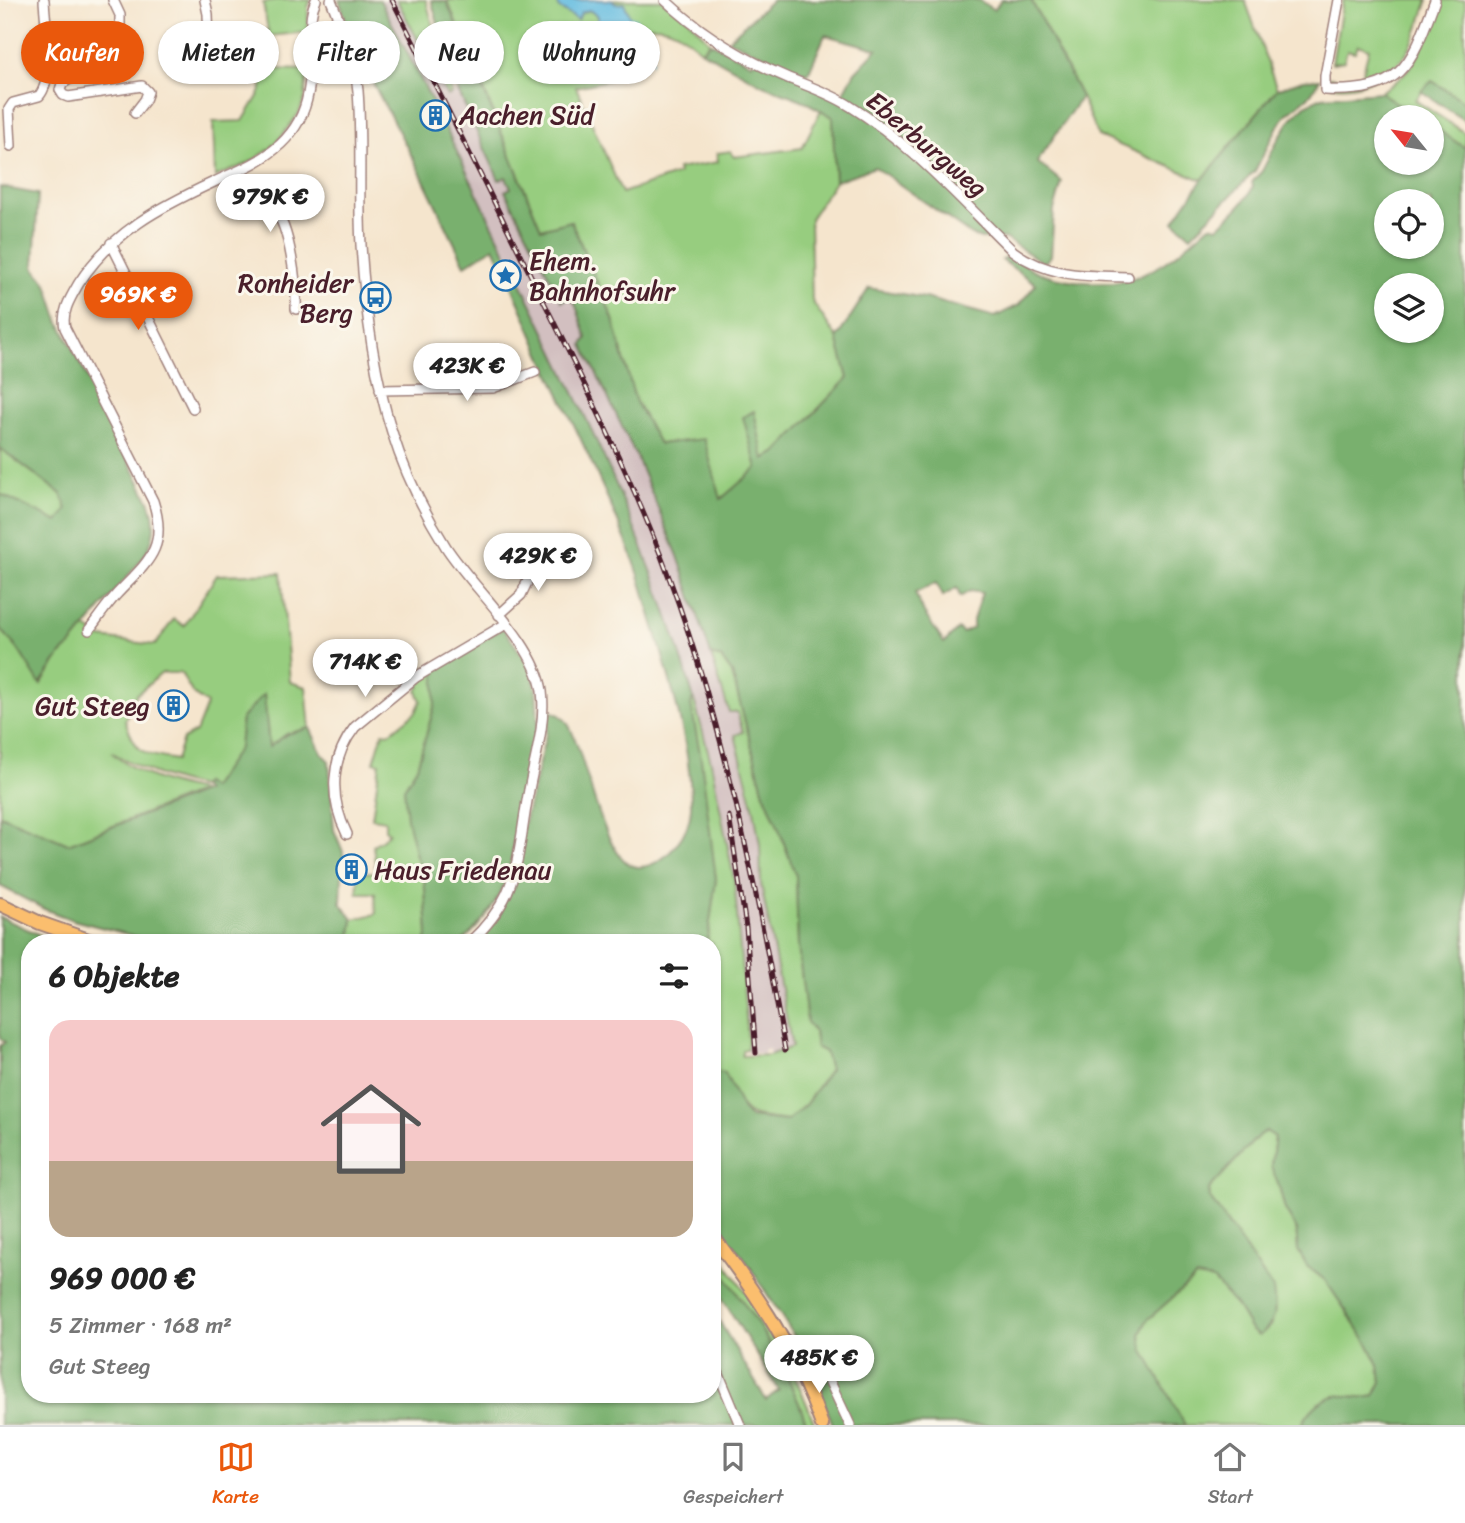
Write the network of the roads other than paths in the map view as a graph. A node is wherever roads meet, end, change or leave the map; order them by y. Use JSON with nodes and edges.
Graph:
{"nodes":[{"id":1,"x":44,"y":0,"type":"edge"},
{"id":2,"x":113,"y":0,"type":"edge"},
{"id":3,"x":205,"y":0,"type":"edge"},
{"id":4,"x":316,"y":0,"type":"edge"},
{"id":5,"x":331,"y":0,"type":"edge"},
{"id":6,"x":665,"y":0,"type":"edge"},
{"id":7,"x":1339,"y":0,"type":"edge"},
{"id":8,"x":1435,"y":0,"type":"edge"},
{"id":9,"x":208,"y":21,"type":"edge"},
{"id":10,"x":135,"y":113,"type":"dead end"},
{"id":11,"x":11,"y":146,"type":"dead end"},
{"id":12,"x":224,"y":177,"type":"junction"},
{"id":13,"x":111,"y":243,"type":"junction"},
{"id":14,"x":1128,"y":277,"type":"dead end"},
{"id":15,"x":296,"y":309,"type":"dead end"},
{"id":16,"x":536,"y":372,"type":"dead end"},
{"id":17,"x":380,"y":390,"type":"junction"},
{"id":18,"x":193,"y":408,"type":"dead end"},
{"id":19,"x":550,"y":543,"type":"dead end"},
{"id":20,"x":499,"y":615,"type":"junction"},
{"id":21,"x":506,"y":624,"type":"junction"},
{"id":22,"x":89,"y":630,"type":"dead end"},
{"id":23,"x":347,"y":834,"type":"dead end"},
{"id":24,"x":0,"y":904,"type":"edge"},
{"id":25,"x":71,"y":934,"type":"edge"},
{"id":26,"x":477,"y":934,"type":"edge"},
{"id":27,"x":721,"y":1248,"type":"edge"},
{"id":28,"x":792,"y":1354,"type":"junction"},
{"id":29,"x":721,"y":1379,"type":"edge"},
{"id":30,"x":740,"y":1425,"type":"edge"},
{"id":31,"x":822,"y":1425,"type":"edge"},
{"id":32,"x":850,"y":1425,"type":"edge"}],
"edges":[{"from":1,"to":11,"type":"street"},
{"from":2,"to":10,"type":"street"},
{"from":3,"to":9,"type":"street"},
{"from":4,"to":12,"type":"street"},
{"from":5,"to":17,"type":"street"},
{"from":6,"to":14,"type":"street","name":"Eberburgweg"},
{"from":7,"to":8,"type":"street"},
{"from":12,"to":13,"type":"street"},
{"from":12,"to":15,"type":"street"},
{"from":13,"to":18,"type":"street"},
{"from":13,"to":22,"type":"street"},
{"from":16,"to":17,"type":"street"},
{"from":17,"to":20,"type":"street"},
{"from":19,"to":20,"type":"street"},
{"from":20,"to":21,"type":"street"},
{"from":21,"to":23,"type":"street"},
{"from":21,"to":26,"type":"street"},
{"from":24,"to":25,"type":"main road"},
{"from":27,"to":28,"type":"main road"},
{"from":28,"to":31,"type":"main road"},
{"from":28,"to":32,"type":"street"},
{"from":29,"to":30,"type":"street"}]}
